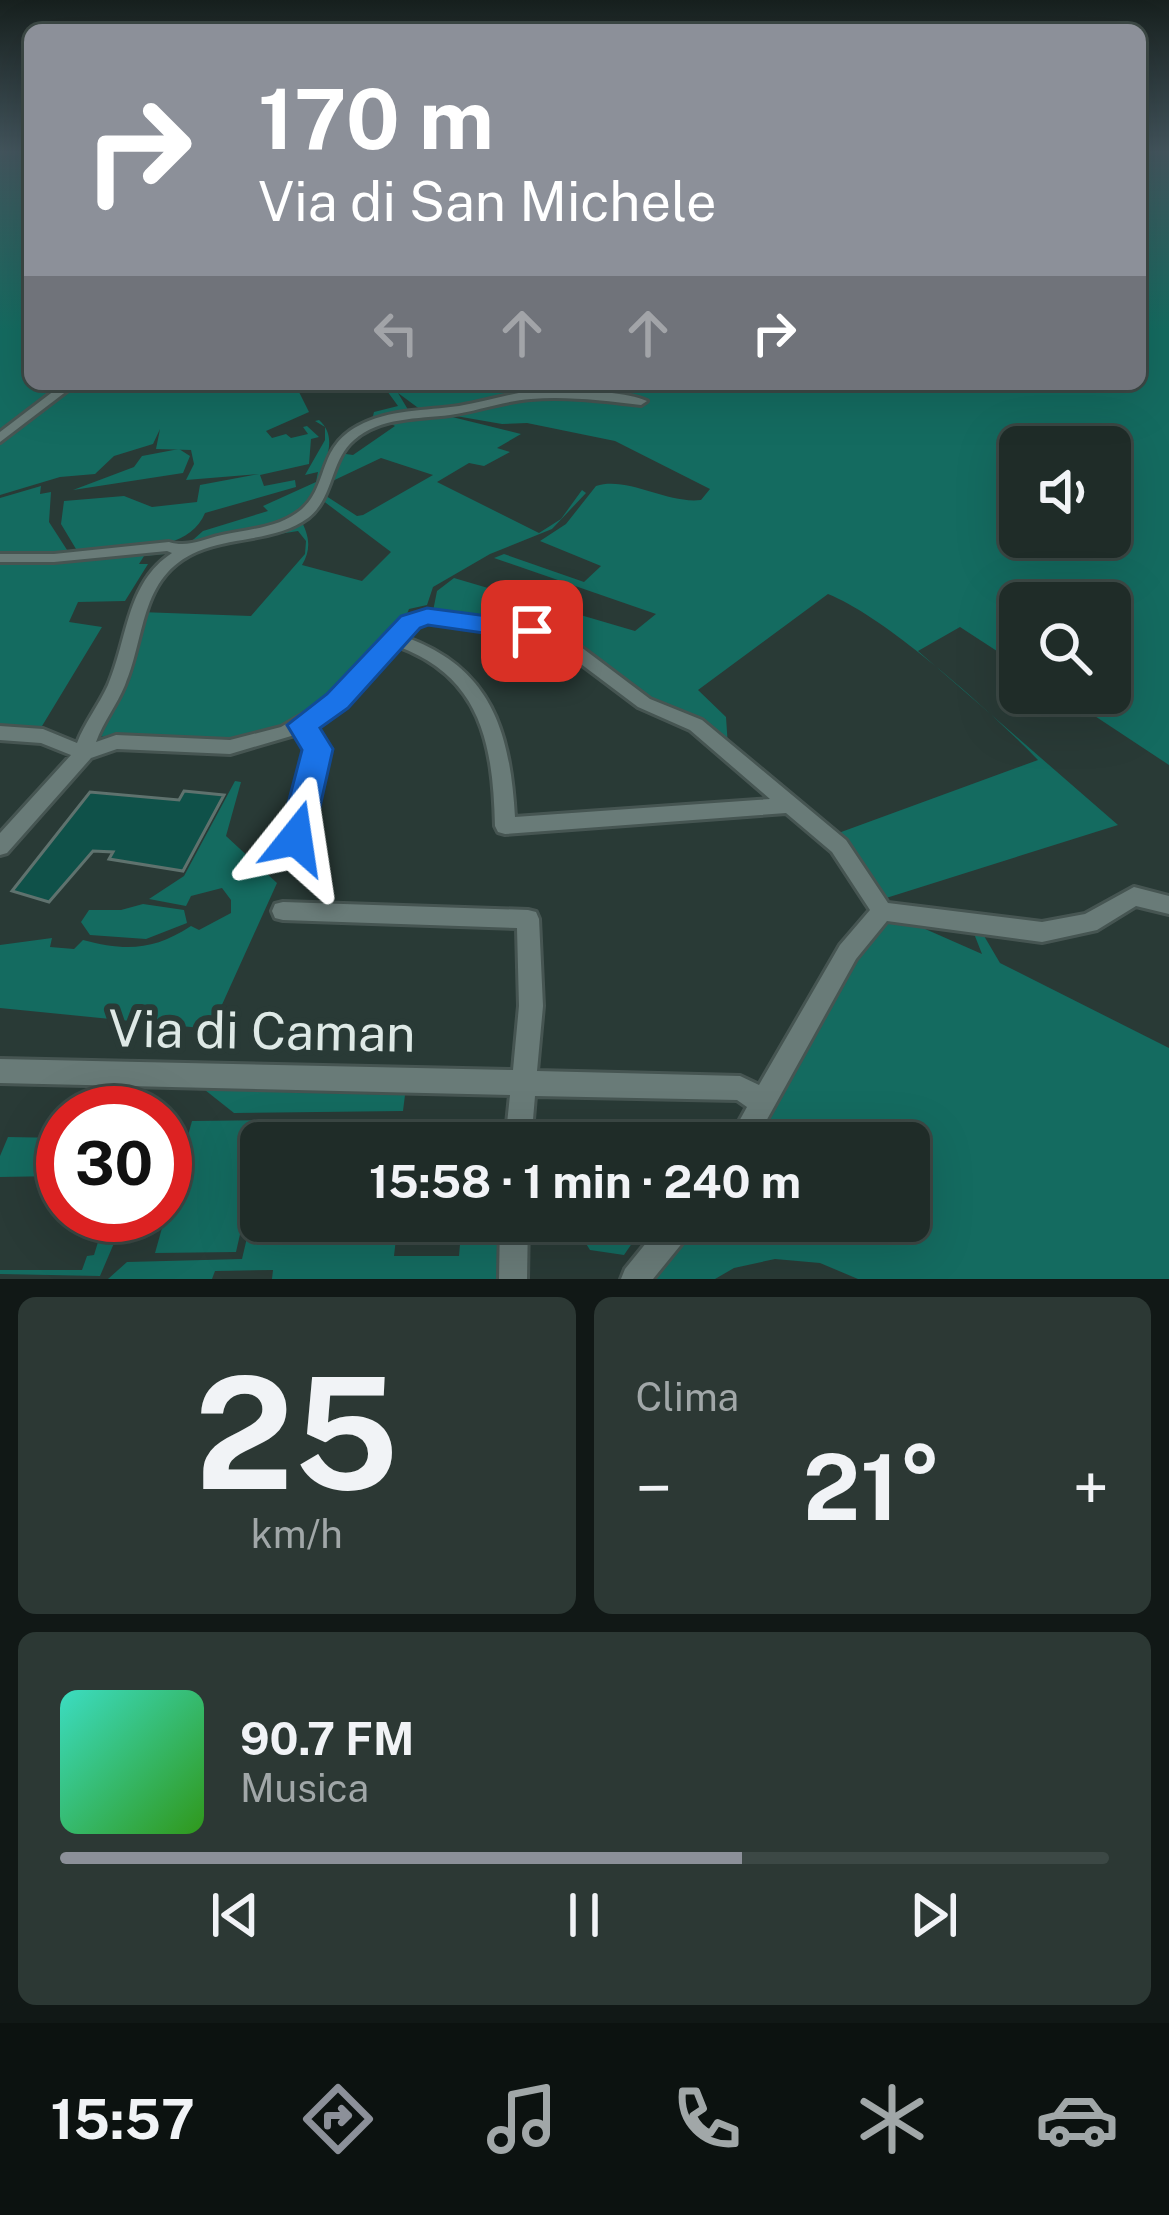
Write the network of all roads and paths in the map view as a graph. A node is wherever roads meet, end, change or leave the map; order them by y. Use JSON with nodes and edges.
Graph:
{"nodes":[{"id":1,"x":62,"y":390,"type":"edge"},
{"id":2,"x":641,"y":401,"type":"dead end"},
{"id":3,"x":0,"y":438,"type":"edge"},
{"id":4,"x":183,"y":552,"type":"junction"},
{"id":5,"x":0,"y":558,"type":"edge"},
{"id":6,"x":394,"y":639,"type":"junction"},
{"id":7,"x":302,"y":725,"type":"junction"},
{"id":8,"x":0,"y":733,"type":"edge"},
{"id":9,"x":84,"y":753,"type":"junction"},
{"id":10,"x":789,"y":805,"type":"junction"},
{"id":11,"x":296,"y":838,"type":"dead end"},
{"id":12,"x":0,"y":847,"type":"edge"},
{"id":13,"x":1169,"y":905,"type":"edge"},
{"id":14,"x":882,"y":910,"type":"junction"},
{"id":15,"x":283,"y":911,"type":"dead end"},
{"id":16,"x":0,"y":1071,"type":"edge"},
{"id":17,"x":522,"y":1082,"type":"junction"},
{"id":18,"x":764,"y":1103,"type":"junction"},
{"id":19,"x":519,"y":1122,"type":"edge"},
{"id":20,"x":753,"y":1122,"type":"edge"},
{"id":21,"x":514,"y":1242,"type":"edge"},
{"id":22,"x":665,"y":1242,"type":"edge"},
{"id":23,"x":513,"y":1279,"type":"edge"},
{"id":24,"x":635,"y":1279,"type":"edge"}],
"edges":[{"from":1,"to":3,"type":"street"},
{"from":2,"to":4,"type":"street"},
{"from":4,"to":5,"type":"street"},
{"from":4,"to":9,"type":"street"},
{"from":6,"to":7,"type":"street"},
{"from":6,"to":10,"type":"street"},
{"from":6,"to":10,"type":"street"},
{"from":7,"to":9,"type":"street"},
{"from":7,"to":11,"type":"street"},
{"from":8,"to":9,"type":"street"},
{"from":9,"to":12,"type":"street"},
{"from":10,"to":14,"type":"street"},
{"from":13,"to":14,"type":"street"},
{"from":14,"to":18,"type":"street"},
{"from":15,"to":17,"type":"street"},
{"from":16,"to":17,"type":"street","name":"Via di Caman"},
{"from":17,"to":18,"type":"street","name":"Via di Caman"},
{"from":17,"to":19,"type":"street"},
{"from":18,"to":20,"type":"street"},
{"from":21,"to":23,"type":"street"},
{"from":22,"to":24,"type":"street"}]}
